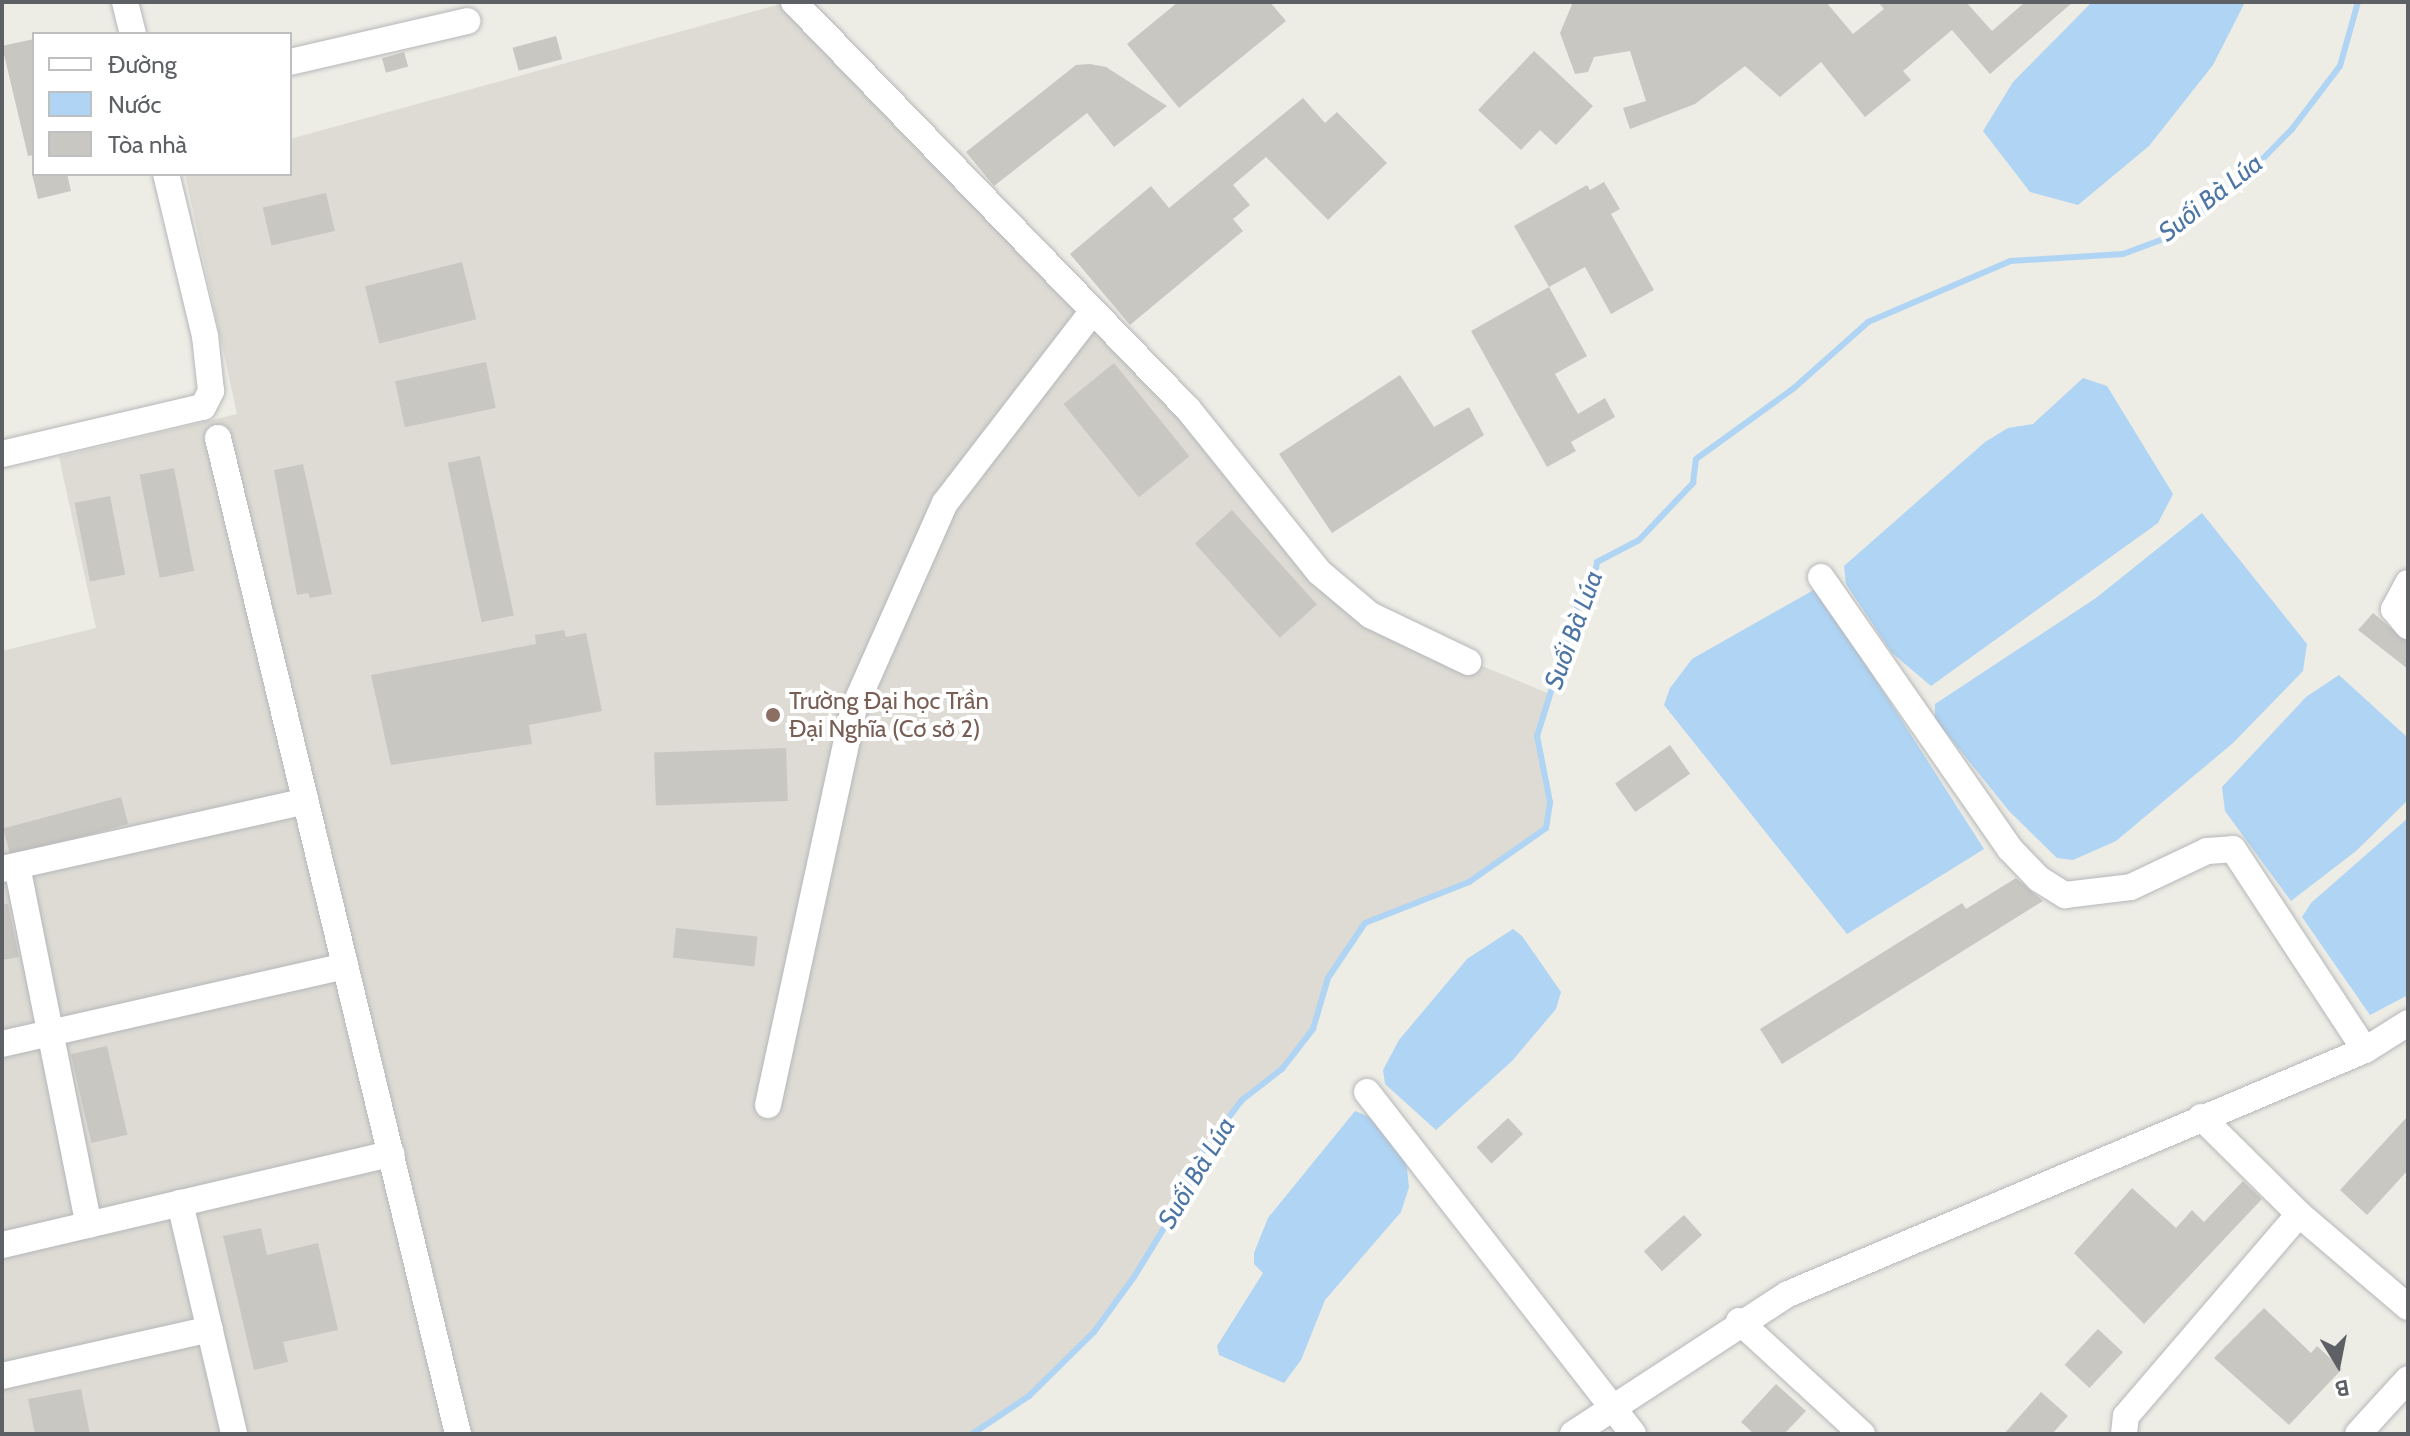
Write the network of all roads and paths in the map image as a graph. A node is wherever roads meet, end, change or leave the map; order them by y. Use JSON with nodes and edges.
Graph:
{"nodes":[{"id":1,"x":125,"y":2,"type":"edge"},
{"id":2,"x":794,"y":2,"type":"edge"},
{"id":3,"x":467,"y":21,"type":"dead end"},
{"id":4,"x":132,"y":32,"type":"edge"},
{"id":5,"x":292,"y":62,"type":"edge"},
{"id":6,"x":166,"y":176,"type":"edge"},
{"id":7,"x":1093,"y":311,"type":"junction"},
{"id":8,"x":218,"y":438,"type":"dead end"},
{"id":9,"x":2,"y":454,"type":"edge"},
{"id":10,"x":1821,"y":577,"type":"dead end"},
{"id":11,"x":2408,"y":583,"type":"edge"},
{"id":12,"x":2408,"y":626,"type":"edge"},
{"id":13,"x":1468,"y":662,"type":"dead end"},
{"id":14,"x":305,"y":801,"type":"junction"},
{"id":15,"x":10,"y":868,"type":"edge"},
{"id":16,"x":345,"y":966,"type":"junction"},
{"id":17,"x":2408,"y":1023,"type":"edge"},
{"id":18,"x":51,"y":1033,"type":"junction"},
{"id":19,"x":2,"y":1044,"type":"edge"},
{"id":20,"x":2365,"y":1050,"type":"junction"},
{"id":21,"x":1367,"y":1092,"type":"dead end"},
{"id":22,"x":768,"y":1105,"type":"dead end"},
{"id":23,"x":2201,"y":1117,"type":"junction"},
{"id":24,"x":391,"y":1154,"type":"junction"},
{"id":25,"x":180,"y":1203,"type":"junction"},
{"id":26,"x":2299,"y":1214,"type":"junction"},
{"id":27,"x":89,"y":1225,"type":"junction"},
{"id":28,"x":2,"y":1245,"type":"edge"},
{"id":29,"x":2408,"y":1307,"type":"edge"},
{"id":30,"x":1739,"y":1321,"type":"junction"},
{"id":31,"x":210,"y":1329,"type":"junction"},
{"id":32,"x":2,"y":1376,"type":"edge"},
{"id":33,"x":2408,"y":1379,"type":"edge"},
{"id":34,"x":1610,"y":1409,"type":"junction"},
{"id":35,"x":234,"y":1434,"type":"edge"},
{"id":36,"x":458,"y":1434,"type":"edge"},
{"id":37,"x":1573,"y":1434,"type":"edge"},
{"id":38,"x":1633,"y":1434,"type":"edge"},
{"id":39,"x":1862,"y":1434,"type":"edge"},
{"id":40,"x":2124,"y":1434,"type":"edge"},
{"id":41,"x":2358,"y":1434,"type":"edge"}],
"edges":[{"from":1,"to":4,"type":"street"},
{"from":2,"to":7,"type":"street"},
{"from":3,"to":5,"type":"street"},
{"from":6,"to":9,"type":"street"},
{"from":7,"to":13,"type":"street"},
{"from":7,"to":22,"type":"street"},
{"from":8,"to":14,"type":"street"},
{"from":10,"to":20,"type":"street"},
{"from":11,"to":12,"type":"street"},
{"from":14,"to":15,"type":"street"},
{"from":14,"to":16,"type":"street"},
{"from":15,"to":18,"type":"street"},
{"from":16,"to":18,"type":"street"},
{"from":16,"to":24,"type":"street"},
{"from":17,"to":20,"type":"street"},
{"from":18,"to":19,"type":"street"},
{"from":18,"to":27,"type":"street"},
{"from":20,"to":23,"type":"street"},
{"from":21,"to":34,"type":"street"},
{"from":23,"to":26,"type":"street"},
{"from":23,"to":30,"type":"street"},
{"from":24,"to":25,"type":"street"},
{"from":24,"to":36,"type":"street"},
{"from":25,"to":27,"type":"street"},
{"from":25,"to":31,"type":"street"},
{"from":26,"to":29,"type":"street"},
{"from":26,"to":40,"type":"street"},
{"from":27,"to":28,"type":"street"},
{"from":30,"to":34,"type":"street"},
{"from":30,"to":39,"type":"street"},
{"from":31,"to":32,"type":"street"},
{"from":31,"to":35,"type":"street"},
{"from":33,"to":41,"type":"street"},
{"from":34,"to":37,"type":"street"},
{"from":34,"to":38,"type":"street"}]}
